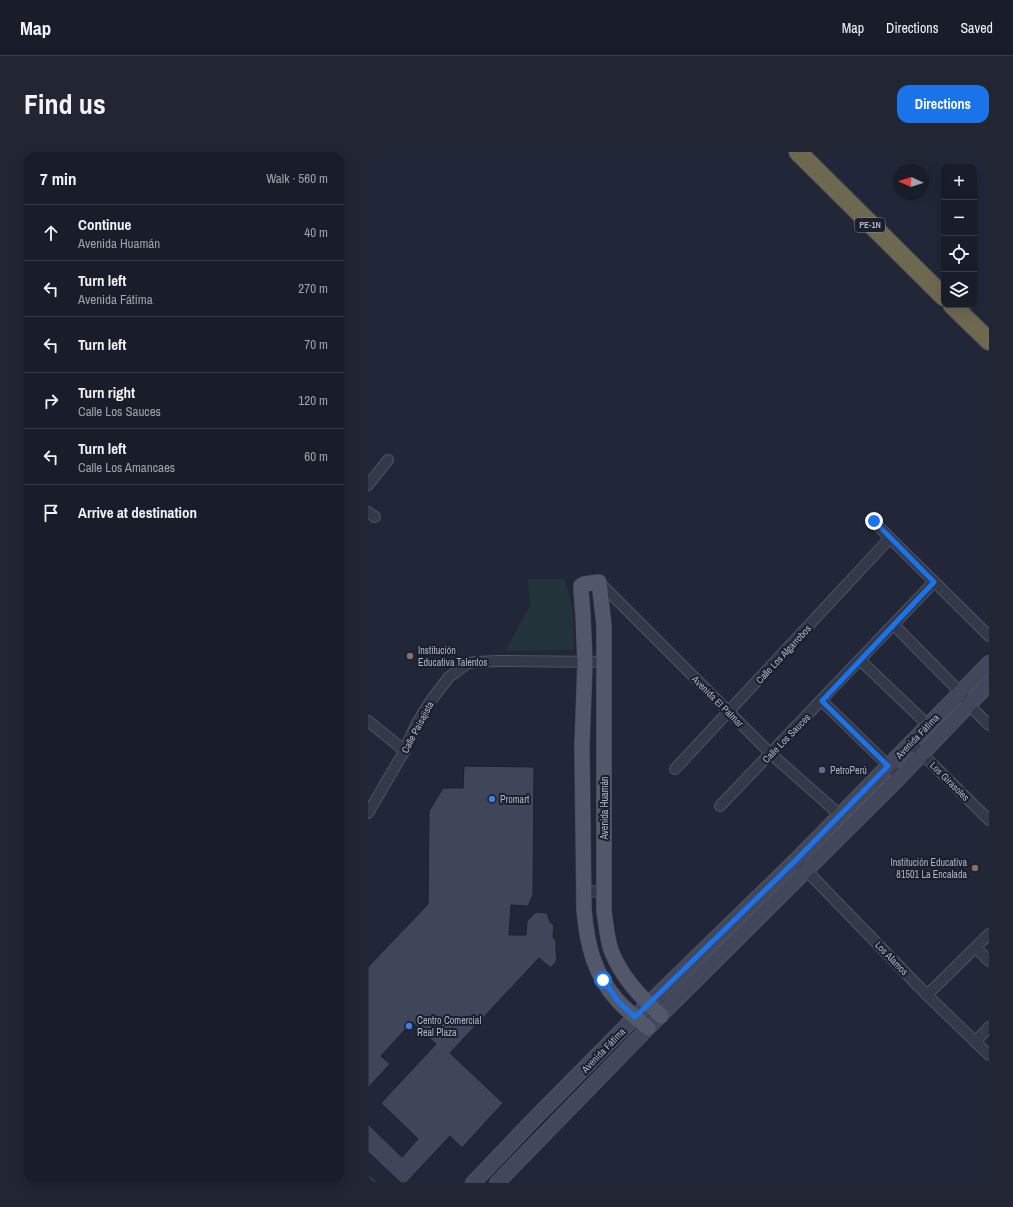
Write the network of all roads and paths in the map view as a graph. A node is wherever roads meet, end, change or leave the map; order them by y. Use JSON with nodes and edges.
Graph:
{"nodes":[{"id":1,"x":798,"y":152,"type":"edge"},
{"id":2,"x":941,"y":294,"type":"edge"},
{"id":3,"x":955,"y":308,"type":"edge"},
{"id":4,"x":989,"y":341,"type":"edge"},
{"id":5,"x":388,"y":460,"type":"dead end"},
{"id":6,"x":368,"y":485,"type":"edge"},
{"id":7,"x":874,"y":521,"type":"dead end"},
{"id":8,"x":890,"y":538,"type":"junction"},
{"id":9,"x":599,"y":582,"type":"junction"},
{"id":10,"x":934,"y":582,"type":"junction"},
{"id":11,"x":894,"y":625,"type":"junction"},
{"id":12,"x":989,"y":636,"type":"edge"},
{"id":13,"x":860,"y":660,"type":"junction"},
{"id":14,"x":604,"y":662,"type":"junction"},
{"id":15,"x":585,"y":663,"type":"junction"},
{"id":16,"x":989,"y":663,"type":"edge"},
{"id":17,"x":989,"y":684,"type":"edge"},
{"id":18,"x":960,"y":692,"type":"junction"},
{"id":19,"x":822,"y":701,"type":"junction"},
{"id":20,"x":969,"y":705,"type":"junction"},
{"id":21,"x":729,"y":712,"type":"junction"},
{"id":22,"x":368,"y":721,"type":"edge"},
{"id":23,"x":928,"y":725,"type":"junction"},
{"id":24,"x":989,"y":725,"type":"edge"},
{"id":25,"x":911,"y":743,"type":"junction"},
{"id":26,"x":405,"y":751,"type":"junction"},
{"id":27,"x":770,"y":753,"type":"junction"},
{"id":28,"x":922,"y":753,"type":"junction"},
{"id":29,"x":888,"y":766,"type":"junction"},
{"id":30,"x":675,"y":769,"type":"dead end"},
{"id":31,"x":900,"y":776,"type":"junction"},
{"id":32,"x":720,"y":806,"type":"dead end"},
{"id":33,"x":368,"y":813,"type":"edge"},
{"id":34,"x":840,"y":815,"type":"junction"},
{"id":35,"x":989,"y":820,"type":"edge"},
{"id":36,"x":795,"y":861,"type":"junction"},
{"id":37,"x":806,"y":870,"type":"junction"},
{"id":38,"x":604,"y":891,"type":"junction"},
{"id":39,"x":584,"y":892,"type":"junction"},
{"id":40,"x":989,"y":934,"type":"edge"},
{"id":41,"x":715,"y":939,"type":"junction"},
{"id":42,"x":976,"y":948,"type":"junction"},
{"id":43,"x":726,"y":951,"type":"junction"},
{"id":44,"x":989,"y":961,"type":"edge"},
{"id":45,"x":927,"y":995,"type":"junction"},
{"id":46,"x":648,"y":1004,"type":"junction"},
{"id":47,"x":661,"y":1016,"type":"junction"},
{"id":48,"x":635,"y":1017,"type":"junction"},
{"id":49,"x":989,"y":1027,"type":"edge"},
{"id":50,"x":648,"y":1028,"type":"junction"},
{"id":51,"x":975,"y":1042,"type":"junction"},
{"id":52,"x":989,"y":1055,"type":"edge"},
{"id":53,"x":539,"y":1114,"type":"junction"},
{"id":54,"x":552,"y":1126,"type":"junction"},
{"id":55,"x":473,"y":1183,"type":"edge"},
{"id":56,"x":497,"y":1183,"type":"edge"}],
"edges":[{"from":1,"to":2,"type":"highway","number":"PE-1N"},
{"from":3,"to":4,"type":"highway"},
{"from":5,"to":6,"type":"street"},
{"from":7,"to":8,"type":"street"},
{"from":8,"to":10,"type":"street"},
{"from":8,"to":21,"type":"street","name":"Calle Los Algarrobos"},
{"from":9,"to":14,"type":"main road","name":"Avenida Huamán"},
{"from":9,"to":15,"type":"main road","name":"Avenida Huamán"},
{"from":9,"to":21,"type":"street","name":"Avenida El Palmar"},
{"from":10,"to":11,"type":"street","name":"Calle Los Sauces"},
{"from":10,"to":12,"type":"street"},
{"from":11,"to":13,"type":"street","name":"Calle Los Sauces"},
{"from":11,"to":18,"type":"street"},
{"from":13,"to":19,"type":"street","name":"Calle Los Sauces"},
{"from":13,"to":23,"type":"street"},
{"from":14,"to":15,"type":"street","name":"Calle Paisajista"},
{"from":14,"to":38,"type":"main road","name":"Avenida Huamán"},
{"from":15,"to":26,"type":"street","name":"Calle Paisajista"},
{"from":15,"to":39,"type":"main road","name":"Avenida Huamán"},
{"from":16,"to":18,"type":"main road","name":"Avenida Fátima"},
{"from":17,"to":20,"type":"main road","name":"Avenida Fátima"},
{"from":18,"to":20,"type":"street"},
{"from":18,"to":23,"type":"main road","name":"Avenida Fátima"},
{"from":19,"to":27,"type":"street","name":"Calle Los Sauces"},
{"from":19,"to":29,"type":"street"},
{"from":20,"to":24,"type":"street"},
{"from":20,"to":28,"type":"main road","name":"Avenida Fátima"},
{"from":21,"to":27,"type":"street","name":"Avenida El Palmar"},
{"from":21,"to":30,"type":"street","name":"Calle Los Algarrobos"},
{"from":22,"to":26,"type":"street"},
{"from":23,"to":25,"type":"main road","name":"Avenida Fátima"},
{"from":25,"to":28,"type":"street","name":"Los Girasoles"},
{"from":25,"to":29,"type":"main road","name":"Avenida Fátima"},
{"from":26,"to":33,"type":"street","name":"Calle Paisajista"},
{"from":27,"to":32,"type":"street","name":"Calle Los Sauces"},
{"from":27,"to":34,"type":"street","name":"Avenida El Palmar"},
{"from":28,"to":31,"type":"main road","name":"Avenida Fátima"},
{"from":28,"to":35,"type":"street","name":"Los Girasoles"},
{"from":29,"to":31,"type":"street"},
{"from":29,"to":34,"type":"main road","name":"Avenida Fátima"},
{"from":31,"to":37,"type":"main road","name":"Avenida Fátima"},
{"from":34,"to":36,"type":"main road","name":"Avenida Fátima"},
{"from":36,"to":37,"type":"street","name":"Los Alamos"},
{"from":36,"to":41,"type":"main road","name":"Avenida Fátima"},
{"from":37,"to":43,"type":"main road","name":"Avenida Fátima"},
{"from":37,"to":45,"type":"street","name":"Los Alamos"},
{"from":38,"to":39,"type":"street"},
{"from":38,"to":46,"type":"main road","name":"Avenida Huamán"},
{"from":39,"to":48,"type":"main road","name":"Avenida Huamán"},
{"from":40,"to":42,"type":"street"},
{"from":41,"to":43,"type":"main road"},
{"from":41,"to":46,"type":"main road","name":"Avenida Fátima"},
{"from":42,"to":44,"type":"street"},
{"from":42,"to":45,"type":"street"},
{"from":43,"to":47,"type":"main road","name":"Avenida Fátima"},
{"from":45,"to":51,"type":"street","name":"Los Alamos"},
{"from":46,"to":47,"type":"main road","name":"Avenida Huamán"},
{"from":46,"to":48,"type":"main road","name":"Avenida Fátima"},
{"from":47,"to":50,"type":"main road","name":"Avenida Fátima"},
{"from":48,"to":50,"type":"main road","name":"Avenida Huamán"},
{"from":48,"to":53,"type":"main road","name":"Avenida Fátima"},
{"from":49,"to":51,"type":"street"},
{"from":50,"to":54,"type":"main road","name":"Avenida Fátima"},
{"from":51,"to":52,"type":"street","name":"Los Alamos"},
{"from":53,"to":54,"type":"main road"},
{"from":53,"to":55,"type":"main road","name":"Avenida Fátima"},
{"from":54,"to":56,"type":"main road","name":"Avenida Fátima"}]}
